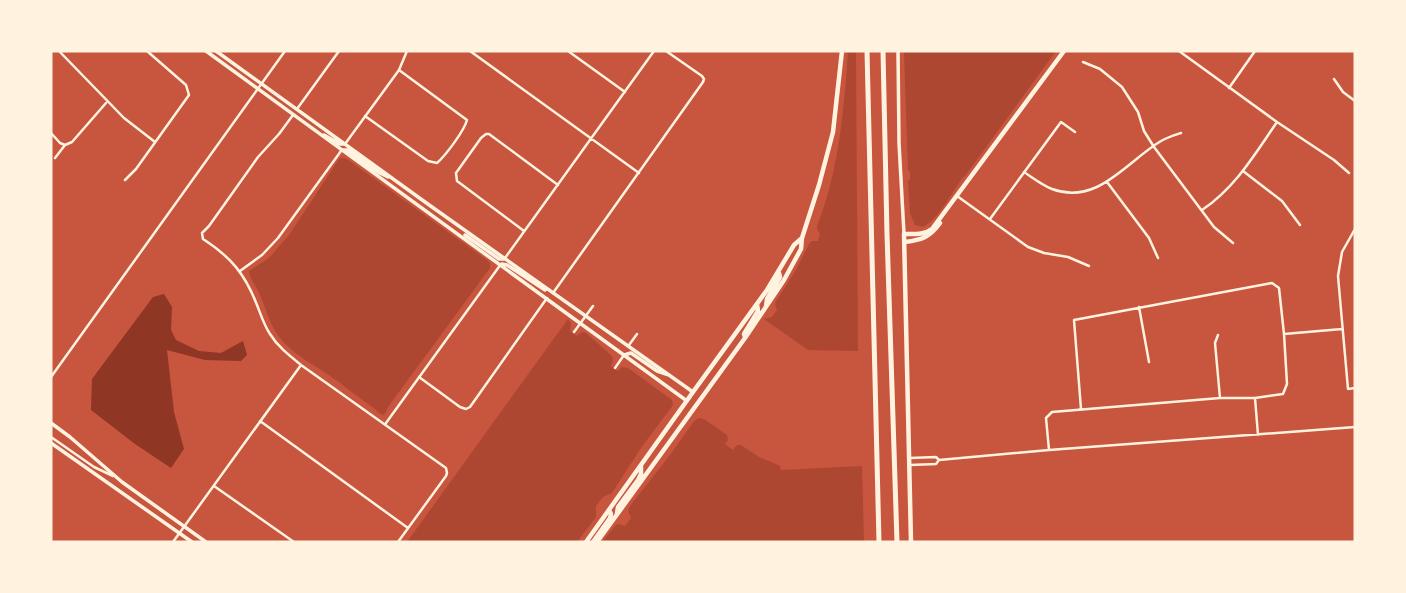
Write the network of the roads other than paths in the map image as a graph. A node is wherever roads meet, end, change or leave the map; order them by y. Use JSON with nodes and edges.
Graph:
{"nodes":[{"id":1,"x":59,"y":51,"type":"edge"},
{"id":2,"x":146,"y":51,"type":"edge"},
{"id":3,"x":206,"y":51,"type":"edge"},
{"id":4,"x":216,"y":51,"type":"edge"},
{"id":5,"x":285,"y":51,"type":"edge"},
{"id":6,"x":339,"y":51,"type":"edge"},
{"id":7,"x":407,"y":51,"type":"edge"},
{"id":8,"x":470,"y":51,"type":"edge"},
{"id":9,"x":569,"y":51,"type":"edge"},
{"id":10,"x":654,"y":51,"type":"edge"},
{"id":11,"x":666,"y":51,"type":"edge"},
{"id":12,"x":842,"y":51,"type":"edge"},
{"id":13,"x":867,"y":51,"type":"edge"},
{"id":14,"x":883,"y":51,"type":"edge"},
{"id":15,"x":898,"y":51,"type":"edge"},
{"id":16,"x":1064,"y":51,"type":"edge"},
{"id":17,"x":1179,"y":51,"type":"edge"},
{"id":18,"x":1255,"y":51,"type":"edge"},
{"id":19,"x":1083,"y":62,"type":"dead end"},
{"id":20,"x":399,"y":70,"type":"junction"},
{"id":21,"x":1334,"y":79,"type":"dead end"},
{"id":22,"x":262,"y":84,"type":"junction"},
{"id":23,"x":1229,"y":88,"type":"junction"},
{"id":24,"x":257,"y":89,"type":"junction"},
{"id":25,"x":625,"y":92,"type":"junction"},
{"id":26,"x":1355,"y":101,"type":"edge"},
{"id":27,"x":107,"y":102,"type":"junction"},
{"id":28,"x":297,"y":109,"type":"junction"},
{"id":29,"x":293,"y":115,"type":"junction"},
{"id":30,"x":365,"y":116,"type":"junction"},
{"id":31,"x":1277,"y":122,"type":"junction"},
{"id":32,"x":1075,"y":132,"type":"dead end"},
{"id":33,"x":51,"y":133,"type":"edge"},
{"id":34,"x":318,"y":133,"type":"junction"},
{"id":35,"x":1181,"y":133,"type":"dead end"},
{"id":36,"x":591,"y":138,"type":"junction"},
{"id":37,"x":155,"y":142,"type":"junction"},
{"id":38,"x":345,"y":144,"type":"junction"},
{"id":39,"x":65,"y":145,"type":"junction"},
{"id":40,"x":1153,"y":147,"type":"junction"},
{"id":41,"x":341,"y":150,"type":"junction"},
{"id":42,"x":55,"y":158,"type":"dead end"},
{"id":43,"x":1243,"y":171,"type":"junction"},
{"id":44,"x":1024,"y":172,"type":"junction"},
{"id":45,"x":639,"y":173,"type":"junction"},
{"id":46,"x":1349,"y":173,"type":"dead end"},
{"id":47,"x":394,"y":178,"type":"junction"},
{"id":48,"x":125,"y":180,"type":"dead end"},
{"id":49,"x":1107,"y":182,"type":"junction"},
{"id":50,"x":558,"y":185,"type":"junction"},
{"id":51,"x":957,"y":196,"type":"junction"},
{"id":52,"x":1202,"y":211,"type":"junction"},
{"id":53,"x":990,"y":219,"type":"junction"},
{"id":54,"x":1300,"y":225,"type":"dead end"},
{"id":55,"x":1355,"y":229,"type":"edge"},
{"id":56,"x":524,"y":231,"type":"junction"},
{"id":57,"x":456,"y":232,"type":"junction"},
{"id":58,"x":904,"y":233,"type":"junction"},
{"id":59,"x":802,"y":238,"type":"junction"},
{"id":60,"x":905,"y":242,"type":"junction"},
{"id":61,"x":1233,"y":243,"type":"dead end"},
{"id":62,"x":504,"y":258,"type":"junction"},
{"id":63,"x":1158,"y":258,"type":"dead end"},
{"id":64,"x":500,"y":264,"type":"junction"},
{"id":65,"x":1089,"y":266,"type":"dead end"},
{"id":66,"x":240,"y":271,"type":"junction"},
{"id":67,"x":779,"y":272,"type":"junction"},
{"id":68,"x":552,"y":292,"type":"junction"},
{"id":69,"x":547,"y":298,"type":"junction"},
{"id":70,"x":757,"y":304,"type":"junction"},
{"id":71,"x":593,"y":306,"type":"dead end"},
{"id":72,"x":766,"y":307,"type":"junction"},
{"id":73,"x":1139,"y":307,"type":"junction"},
{"id":74,"x":586,"y":316,"type":"junction"},
{"id":75,"x":581,"y":322,"type":"junction"},
{"id":76,"x":1342,"y":329,"type":"junction"},
{"id":77,"x":573,"y":332,"type":"dead end"},
{"id":78,"x":637,"y":334,"type":"dead end"},
{"id":79,"x":1284,"y":334,"type":"junction"},
{"id":80,"x":1218,"y":335,"type":"dead end"},
{"id":81,"x":745,"y":338,"type":"junction"},
{"id":82,"x":629,"y":346,"type":"junction"},
{"id":83,"x":624,"y":355,"type":"junction"},
{"id":84,"x":1149,"y":362,"type":"dead end"},
{"id":85,"x":301,"y":365,"type":"junction"},
{"id":86,"x":615,"y":368,"type":"dead end"},
{"id":87,"x":671,"y":376,"type":"junction"},
{"id":88,"x":51,"y":377,"type":"edge"},
{"id":89,"x":419,"y":377,"type":"junction"},
{"id":90,"x":1355,"y":388,"type":"edge"},
{"id":91,"x":693,"y":392,"type":"junction"},
{"id":92,"x":1220,"y":398,"type":"junction"},
{"id":93,"x":1255,"y":398,"type":"junction"},
{"id":94,"x":687,"y":401,"type":"junction"},
{"id":95,"x":1081,"y":409,"type":"junction"},
{"id":96,"x":260,"y":421,"type":"junction"},
{"id":97,"x":51,"y":423,"type":"edge"},
{"id":98,"x":385,"y":425,"type":"junction"},
{"id":99,"x":1355,"y":428,"type":"edge"},
{"id":100,"x":1258,"y":435,"type":"junction"},
{"id":101,"x":51,"y":436,"type":"edge"},
{"id":102,"x":51,"y":443,"type":"edge"},
{"id":103,"x":1049,"y":450,"type":"junction"},
{"id":104,"x":910,"y":458,"type":"junction"},
{"id":105,"x":939,"y":460,"type":"junction"},
{"id":106,"x":641,"y":465,"type":"junction"},
{"id":107,"x":910,"y":465,"type":"junction"},
{"id":108,"x":122,"y":482,"type":"junction"},
{"id":109,"x":214,"y":486,"type":"junction"},
{"id":110,"x":609,"y":510,"type":"junction"},
{"id":111,"x":617,"y":514,"type":"junction"},
{"id":112,"x":184,"y":527,"type":"junction"},
{"id":113,"x":408,"y":528,"type":"junction"},
{"id":114,"x":180,"y":533,"type":"junction"},
{"id":115,"x":173,"y":542,"type":"edge"},
{"id":116,"x":192,"y":542,"type":"edge"},
{"id":117,"x":206,"y":542,"type":"edge"},
{"id":118,"x":294,"y":542,"type":"edge"},
{"id":119,"x":397,"y":542,"type":"edge"},
{"id":120,"x":586,"y":542,"type":"edge"},
{"id":121,"x":595,"y":542,"type":"edge"},
{"id":122,"x":879,"y":542,"type":"edge"},
{"id":123,"x":897,"y":542,"type":"edge"},
{"id":124,"x":911,"y":542,"type":"edge"}],
"edges":[{"from":1,"to":27,"type":"street"},
{"from":2,"to":37,"type":"street"},
{"from":3,"to":24,"type":"street"},
{"from":4,"to":22,"type":"street"},
{"from":5,"to":22,"type":"street"},
{"from":6,"to":28,"type":"street"},
{"from":7,"to":20,"type":"street"},
{"from":8,"to":36,"type":"street"},
{"from":9,"to":25,"type":"street"},
{"from":10,"to":25,"type":"street"},
{"from":11,"to":45,"type":"street"},
{"from":12,"to":59,"type":"main road"},
{"from":13,"to":122,"type":"highway"},
{"from":14,"to":123,"type":"highway"},
{"from":15,"to":58,"type":"street"},
{"from":16,"to":51,"type":"main road"},
{"from":17,"to":23,"type":"street"},
{"from":18,"to":23,"type":"street"},
{"from":19,"to":40,"type":"street"},
{"from":20,"to":30,"type":"street"},
{"from":20,"to":30,"type":"street"},
{"from":21,"to":26,"type":"street"},
{"from":22,"to":24,"type":"street"},
{"from":22,"to":28,"type":"street"},
{"from":23,"to":31,"type":"street"},
{"from":24,"to":29,"type":"street"},
{"from":24,"to":88,"type":"street"},
{"from":25,"to":36,"type":"street"},
{"from":27,"to":37,"type":"street"},
{"from":27,"to":39,"type":"street"},
{"from":28,"to":38,"type":"street"},
{"from":29,"to":34,"type":"street"},
{"from":29,"to":66,"type":"street"},
{"from":30,"to":38,"type":"street"},
{"from":31,"to":43,"type":"street"},
{"from":31,"to":46,"type":"street"},
{"from":32,"to":44,"type":"street"},
{"from":33,"to":39,"type":"street"},
{"from":34,"to":38,"type":"street"},
{"from":34,"to":41,"type":"street"},
{"from":35,"to":40,"type":"street"},
{"from":36,"to":45,"type":"street"},
{"from":36,"to":50,"type":"street"},
{"from":37,"to":48,"type":"street"},
{"from":38,"to":47,"type":"street"},
{"from":39,"to":42,"type":"street"},
{"from":40,"to":49,"type":"street"},
{"from":40,"to":52,"type":"street"},
{"from":41,"to":47,"type":"street"},
{"from":41,"to":57,"type":"street"},
{"from":41,"to":66,"type":"street"},
{"from":43,"to":52,"type":"street"},
{"from":43,"to":54,"type":"street"},
{"from":44,"to":49,"type":"street"},
{"from":44,"to":53,"type":"street"},
{"from":45,"to":68,"type":"street"},
{"from":47,"to":62,"type":"street"},
{"from":49,"to":63,"type":"street"},
{"from":50,"to":56,"type":"street"},
{"from":50,"to":56,"type":"street"},
{"from":51,"to":53,"type":"street"},
{"from":51,"to":58,"type":"main road"},
{"from":51,"to":60,"type":"main road"},
{"from":52,"to":61,"type":"street"},
{"from":53,"to":65,"type":"street"},
{"from":55,"to":76,"type":"street"},
{"from":56,"to":62,"type":"street"},
{"from":57,"to":62,"type":"street"},
{"from":57,"to":64,"type":"street"},
{"from":58,"to":60,"type":"main road"},
{"from":59,"to":67,"type":"main road"},
{"from":59,"to":72,"type":"main road"},
{"from":60,"to":104,"type":"main road"},
{"from":62,"to":68,"type":"street"},
{"from":64,"to":68,"type":"street"},
{"from":64,"to":69,"type":"street"},
{"from":64,"to":89,"type":"street"},
{"from":66,"to":85,"type":"street"},
{"from":67,"to":70,"type":"main road"},
{"from":67,"to":72,"type":"main road"},
{"from":68,"to":74,"type":"street"},
{"from":69,"to":75,"type":"street"},
{"from":69,"to":89,"type":"street"},
{"from":70,"to":81,"type":"main road"},
{"from":70,"to":91,"type":"main road"},
{"from":71,"to":74,"type":"street"},
{"from":72,"to":81,"type":"main road"},
{"from":73,"to":79,"type":"street"},
{"from":73,"to":84,"type":"street"},
{"from":73,"to":95,"type":"street"},
{"from":74,"to":75,"type":"street"},
{"from":74,"to":82,"type":"street"},
{"from":75,"to":77,"type":"street"},
{"from":75,"to":83,"type":"street"},
{"from":76,"to":79,"type":"street"},
{"from":76,"to":90,"type":"street"},
{"from":78,"to":82,"type":"street"},
{"from":79,"to":93,"type":"street"},
{"from":80,"to":92,"type":"street"},
{"from":81,"to":111,"type":"main road"},
{"from":82,"to":87,"type":"street"},
{"from":83,"to":86,"type":"street"},
{"from":83,"to":87,"type":"street"},
{"from":83,"to":94,"type":"street"},
{"from":85,"to":96,"type":"street"},
{"from":85,"to":98,"type":"street"},
{"from":87,"to":91,"type":"street"},
{"from":89,"to":98,"type":"street"},
{"from":91,"to":94,"type":"main road"},
{"from":92,"to":93,"type":"street"},
{"from":92,"to":95,"type":"street"},
{"from":93,"to":100,"type":"street"},
{"from":94,"to":106,"type":"main road"},
{"from":95,"to":103,"type":"street"},
{"from":96,"to":109,"type":"street"},
{"from":96,"to":113,"type":"street"},
{"from":97,"to":108,"type":"street"},
{"from":98,"to":113,"type":"street"},
{"from":99,"to":100,"type":"street"},
{"from":100,"to":103,"type":"street"},
{"from":101,"to":108,"type":"street"},
{"from":102,"to":114,"type":"street"},
{"from":103,"to":105,"type":"street"},
{"from":104,"to":105,"type":"street"},
{"from":104,"to":107,"type":"main road"},
{"from":105,"to":107,"type":"street"},
{"from":106,"to":110,"type":"main road"},
{"from":106,"to":111,"type":"main road"},
{"from":107,"to":124,"type":"main road"},
{"from":108,"to":112,"type":"street"},
{"from":109,"to":112,"type":"street"},
{"from":109,"to":118,"type":"street"},
{"from":110,"to":120,"type":"main road"},
{"from":110,"to":121,"type":"main road"},
{"from":111,"to":121,"type":"main road"},
{"from":112,"to":114,"type":"street"},
{"from":112,"to":117,"type":"street"},
{"from":113,"to":119,"type":"street"},
{"from":114,"to":115,"type":"street"},
{"from":114,"to":116,"type":"street"}]}
